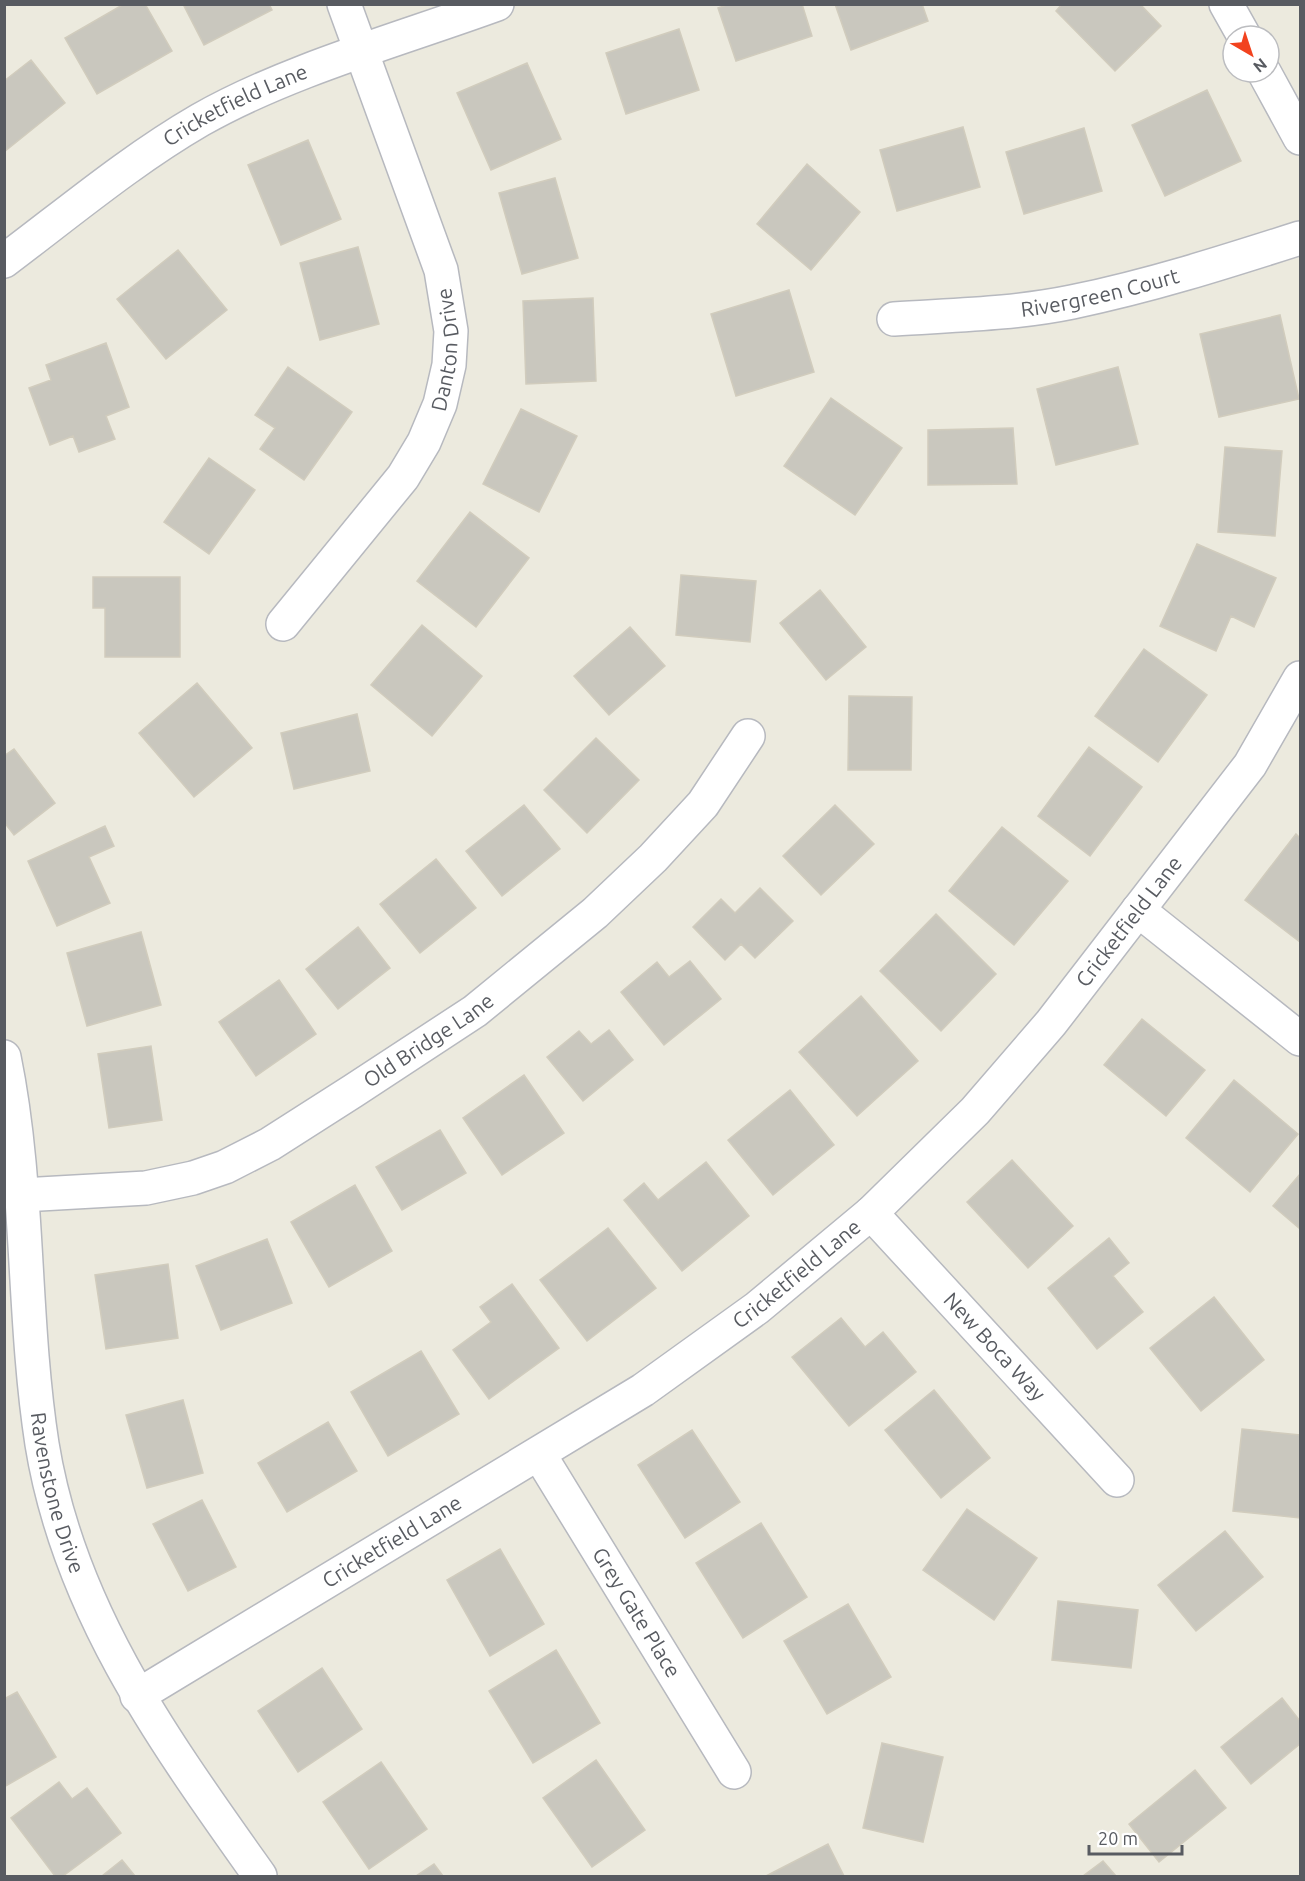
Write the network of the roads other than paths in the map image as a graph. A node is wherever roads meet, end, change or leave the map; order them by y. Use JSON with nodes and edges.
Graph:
{"nodes":[{"id":1,"x":344,"y":4,"type":"edge"},
{"id":2,"x":497,"y":4,"type":"edge"},
{"id":3,"x":1226,"y":4,"type":"edge"},
{"id":4,"x":1237,"y":24,"type":"edge"},
{"id":5,"x":362,"y":53,"type":"junction"},
{"id":6,"x":1271,"y":84,"type":"edge"},
{"id":7,"x":1300,"y":138,"type":"edge"},
{"id":8,"x":1300,"y":238,"type":"edge"},
{"id":9,"x":4,"y":261,"type":"edge"},
{"id":10,"x":894,"y":319,"type":"dead end"},
{"id":11,"x":283,"y":624,"type":"dead end"},
{"id":12,"x":1300,"y":678,"type":"edge"},
{"id":13,"x":748,"y":736,"type":"dead end"},
{"id":14,"x":1138,"y":910,"type":"junction"},
{"id":15,"x":1300,"y":1039,"type":"edge"},
{"id":16,"x":4,"y":1057,"type":"edge"},
{"id":17,"x":22,"y":1195,"type":"junction"},
{"id":18,"x":871,"y":1213,"type":"junction"},
{"id":19,"x":539,"y":1454,"type":"junction"},
{"id":20,"x":1117,"y":1480,"type":"dead end"},
{"id":21,"x":137,"y":1696,"type":"junction"},
{"id":22,"x":734,"y":1772,"type":"dead end"},
{"id":23,"x":260,"y":1876,"type":"edge"}],
"edges":[{"from":1,"to":5,"type":"street","name":"Danton Drive"},
{"from":2,"to":5,"type":"street","name":"Cricketfield Lane"},
{"from":3,"to":4,"type":"street"},
{"from":5,"to":9,"type":"street","name":"Cricketfield Lane"},
{"from":5,"to":11,"type":"street","name":"Danton Drive"},
{"from":6,"to":7,"type":"street"},
{"from":8,"to":10,"type":"street","name":"Rivergreen Court"},
{"from":12,"to":14,"type":"street","name":"Cricketfield Lane"},
{"from":13,"to":17,"type":"street","name":"Old Bridge Lane"},
{"from":14,"to":15,"type":"street"},
{"from":14,"to":18,"type":"street","name":"Cricketfield Lane"},
{"from":16,"to":17,"type":"street","name":"Ravenstone Drive"},
{"from":17,"to":21,"type":"street","name":"Ravenstone Drive"},
{"from":18,"to":19,"type":"street","name":"Cricketfield Lane"},
{"from":18,"to":20,"type":"street","name":"New Boca Way"},
{"from":19,"to":21,"type":"street","name":"Cricketfield Lane"},
{"from":19,"to":22,"type":"street","name":"Grey Gate Place"},
{"from":21,"to":23,"type":"street","name":"Ravenstone Drive"}]}
